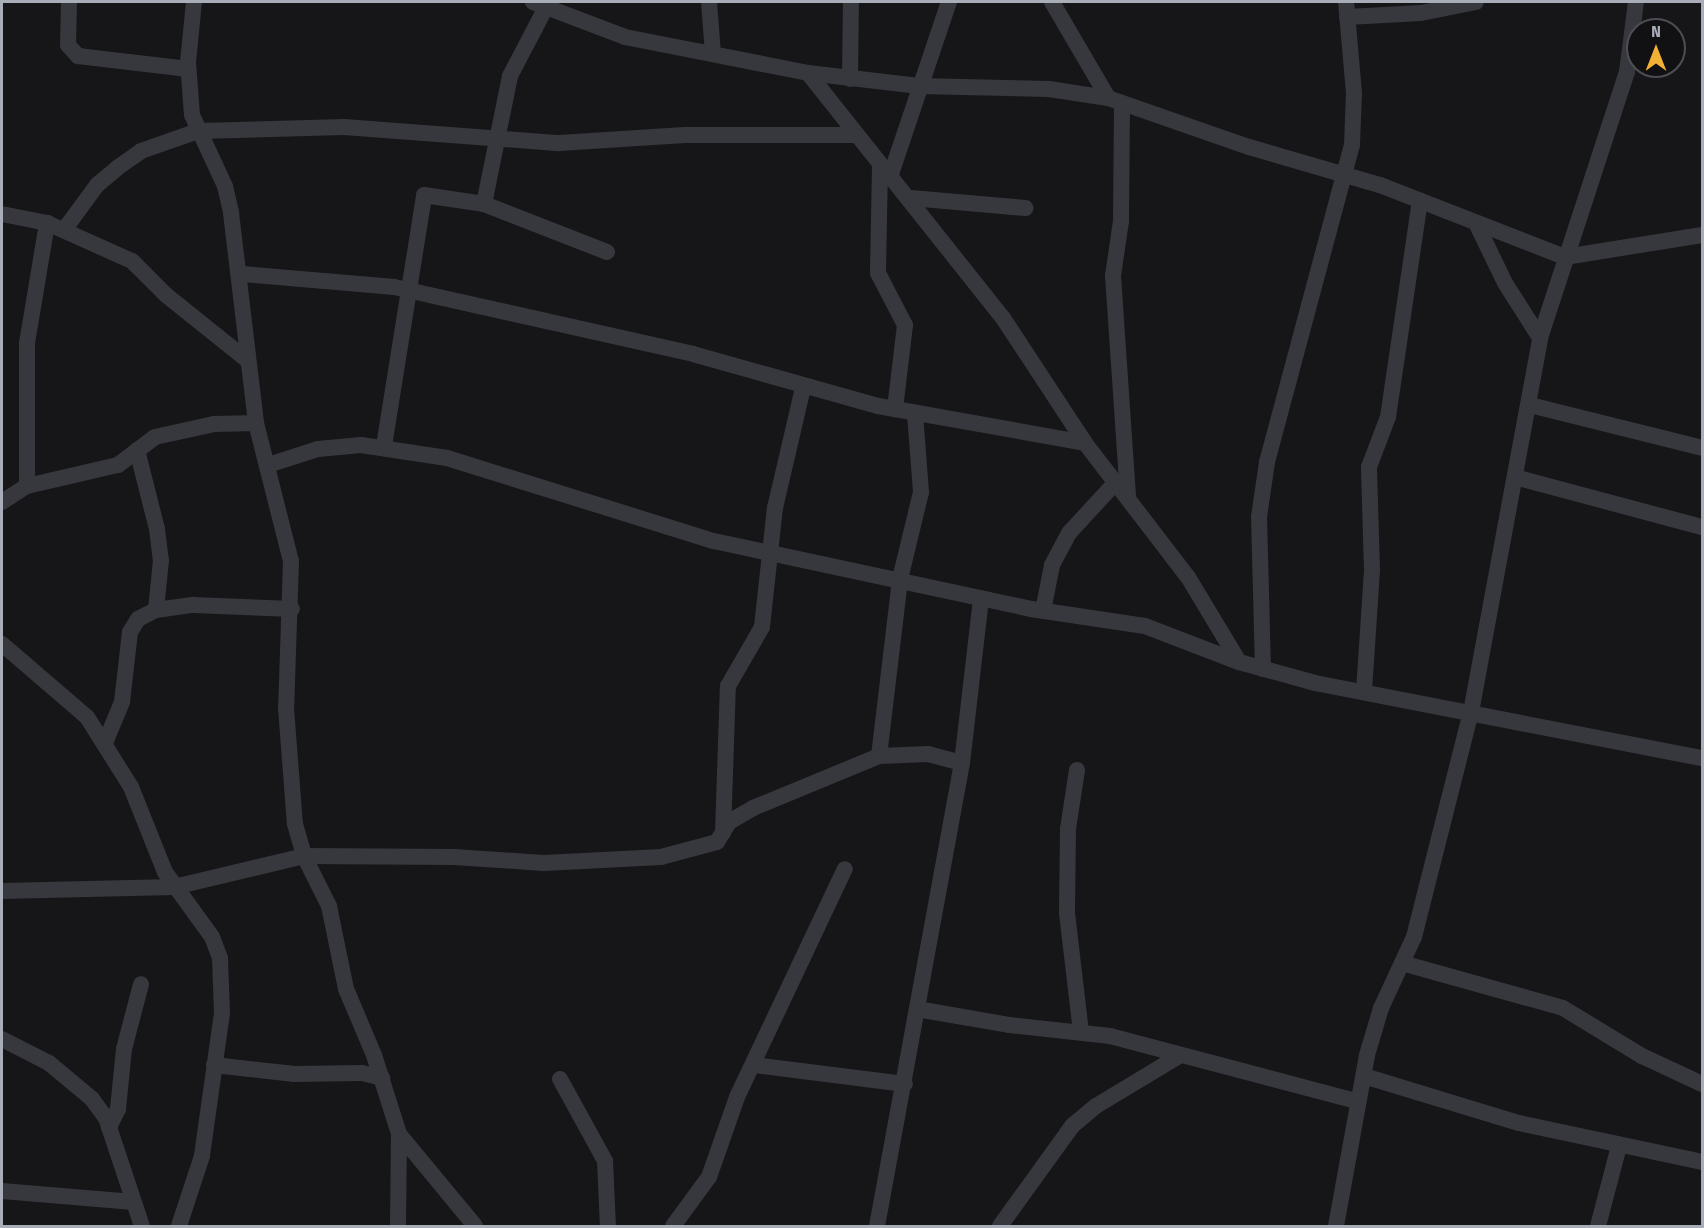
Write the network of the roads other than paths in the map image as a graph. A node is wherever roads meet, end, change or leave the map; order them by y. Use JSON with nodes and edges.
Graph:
{"nodes":[{"id":1,"x":69,"y":2,"type":"edge"},
{"id":2,"x":194,"y":2,"type":"edge"},
{"id":3,"x":709,"y":2,"type":"edge"},
{"id":4,"x":851,"y":2,"type":"edge"},
{"id":5,"x":949,"y":2,"type":"edge"},
{"id":6,"x":1052,"y":2,"type":"edge"},
{"id":7,"x":1476,"y":2,"type":"edge"},
{"id":8,"x":1636,"y":2,"type":"edge"},
{"id":9,"x":540,"y":4,"type":"edge"},
{"id":10,"x":1346,"y":9,"type":"edge"},
{"id":11,"x":713,"y":54,"type":"junction"},
{"id":12,"x":188,"y":69,"type":"junction"},
{"id":13,"x":808,"y":74,"type":"junction"},
{"id":14,"x":850,"y":79,"type":"junction"},
{"id":15,"x":919,"y":86,"type":"junction"},
{"id":16,"x":1115,"y":101,"type":"junction"},
{"id":17,"x":198,"y":131,"type":"junction"},
{"id":18,"x":854,"y":135,"type":"junction"},
{"id":19,"x":500,"y":140,"type":"junction"},
{"id":20,"x":885,"y":172,"type":"junction"},
{"id":21,"x":1343,"y":172,"type":"junction"},
{"id":22,"x":911,"y":198,"type":"junction"},
{"id":23,"x":1420,"y":200,"type":"junction"},
{"id":24,"x":484,"y":204,"type":"junction"},
{"id":25,"x":1026,"y":208,"type":"dead end"},
{"id":26,"x":2,"y":214,"type":"edge"},
{"id":27,"x":47,"y":223,"type":"junction"},
{"id":28,"x":1477,"y":225,"type":"junction"},
{"id":29,"x":64,"y":230,"type":"junction"},
{"id":30,"x":1702,"y":235,"type":"edge"},
{"id":31,"x":607,"y":252,"type":"dead end"},
{"id":32,"x":1565,"y":257,"type":"junction"},
{"id":33,"x":242,"y":274,"type":"junction"},
{"id":34,"x":411,"y":291,"type":"junction"},
{"id":35,"x":1540,"y":338,"type":"junction"},
{"id":36,"x":247,"y":360,"type":"junction"},
{"id":37,"x":803,"y":388,"type":"junction"},
{"id":38,"x":1530,"y":405,"type":"junction"},
{"id":39,"x":895,"y":408,"type":"junction"},
{"id":40,"x":915,"y":414,"type":"junction"},
{"id":41,"x":256,"y":423,"type":"junction"},
{"id":42,"x":1085,"y":443,"type":"junction"},
{"id":43,"x":384,"y":446,"type":"junction"},
{"id":44,"x":1702,"y":448,"type":"edge"},
{"id":45,"x":138,"y":450,"type":"junction"},
{"id":46,"x":268,"y":465,"type":"junction"},
{"id":47,"x":1515,"y":477,"type":"junction"},
{"id":48,"x":1116,"y":482,"type":"junction"},
{"id":49,"x":27,"y":486,"type":"junction"},
{"id":50,"x":1128,"y":496,"type":"junction"},
{"id":51,"x":2,"y":502,"type":"edge"},
{"id":52,"x":1702,"y":526,"type":"edge"},
{"id":53,"x":770,"y":554,"type":"junction"},
{"id":54,"x":900,"y":579,"type":"junction"},
{"id":55,"x":981,"y":598,"type":"junction"},
{"id":56,"x":292,"y":609,"type":"junction"},
{"id":57,"x":156,"y":610,"type":"junction"},
{"id":58,"x":1043,"y":611,"type":"junction"},
{"id":59,"x":2,"y":644,"type":"edge"},
{"id":60,"x":1239,"y":662,"type":"junction"},
{"id":61,"x":1263,"y":669,"type":"junction"},
{"id":62,"x":1364,"y":692,"type":"junction"},
{"id":63,"x":1471,"y":712,"type":"junction"},
{"id":64,"x":105,"y":743,"type":"junction"},
{"id":65,"x":879,"y":756,"type":"junction"},
{"id":66,"x":1702,"y":758,"type":"edge"},
{"id":67,"x":962,"y":763,"type":"junction"},
{"id":68,"x":1077,"y":770,"type":"dead end"},
{"id":69,"x":723,"y":834,"type":"junction"},
{"id":70,"x":304,"y":856,"type":"junction"},
{"id":71,"x":845,"y":868,"type":"dead end"},
{"id":72,"x":174,"y":887,"type":"junction"},
{"id":73,"x":2,"y":891,"type":"edge"},
{"id":74,"x":1402,"y":963,"type":"junction"},
{"id":75,"x":141,"y":984,"type":"dead end"},
{"id":76,"x":917,"y":1009,"type":"junction"},
{"id":77,"x":1081,"y":1032,"type":"junction"},
{"id":78,"x":2,"y":1039,"type":"edge"},
{"id":79,"x":1179,"y":1056,"type":"junction"},
{"id":80,"x":214,"y":1065,"type":"junction"},
{"id":81,"x":754,"y":1065,"type":"junction"},
{"id":82,"x":1364,"y":1076,"type":"junction"},
{"id":83,"x":382,"y":1078,"type":"junction"},
{"id":84,"x":560,"y":1079,"type":"dead end"},
{"id":85,"x":905,"y":1084,"type":"junction"},
{"id":86,"x":1702,"y":1084,"type":"edge"},
{"id":87,"x":1356,"y":1101,"type":"junction"},
{"id":88,"x":109,"y":1127,"type":"junction"},
{"id":89,"x":399,"y":1134,"type":"junction"},
{"id":90,"x":1619,"y":1146,"type":"junction"},
{"id":91,"x":1702,"y":1161,"type":"edge"},
{"id":92,"x":2,"y":1191,"type":"edge"},
{"id":93,"x":134,"y":1202,"type":"junction"},
{"id":94,"x":142,"y":1227,"type":"edge"},
{"id":95,"x":179,"y":1227,"type":"edge"},
{"id":96,"x":398,"y":1227,"type":"edge"},
{"id":97,"x":475,"y":1227,"type":"edge"},
{"id":98,"x":608,"y":1227,"type":"edge"},
{"id":99,"x":673,"y":1227,"type":"edge"},
{"id":100,"x":877,"y":1227,"type":"edge"},
{"id":101,"x":1000,"y":1227,"type":"edge"},
{"id":102,"x":1336,"y":1227,"type":"edge"},
{"id":103,"x":1598,"y":1227,"type":"edge"}],
"edges":[{"from":1,"to":12,"type":"street"},
{"from":2,"to":12,"type":"street"},
{"from":3,"to":11,"type":"street"},
{"from":4,"to":14,"type":"street"},
{"from":5,"to":15,"type":"street"},
{"from":6,"to":16,"type":"street"},
{"from":7,"to":10,"type":"street"},
{"from":8,"to":32,"type":"street"},
{"from":9,"to":11,"type":"street"},
{"from":9,"to":19,"type":"street"},
{"from":10,"to":21,"type":"street"},
{"from":11,"to":13,"type":"street"},
{"from":12,"to":17,"type":"street"},
{"from":13,"to":14,"type":"street"},
{"from":13,"to":18,"type":"street"},
{"from":14,"to":15,"type":"street"},
{"from":15,"to":16,"type":"street"},
{"from":15,"to":20,"type":"street"},
{"from":16,"to":21,"type":"street"},
{"from":16,"to":50,"type":"street"},
{"from":17,"to":19,"type":"street"},
{"from":17,"to":29,"type":"street"},
{"from":17,"to":33,"type":"street"},
{"from":18,"to":19,"type":"street"},
{"from":18,"to":20,"type":"street"},
{"from":19,"to":24,"type":"street"},
{"from":20,"to":22,"type":"street"},
{"from":20,"to":39,"type":"street"},
{"from":21,"to":23,"type":"street"},
{"from":21,"to":61,"type":"street"},
{"from":22,"to":25,"type":"street"},
{"from":22,"to":42,"type":"street"},
{"from":23,"to":28,"type":"street"},
{"from":23,"to":62,"type":"street"},
{"from":24,"to":31,"type":"street"},
{"from":24,"to":34,"type":"street"},
{"from":26,"to":27,"type":"street"},
{"from":27,"to":29,"type":"street"},
{"from":27,"to":49,"type":"street"},
{"from":28,"to":32,"type":"street"},
{"from":28,"to":35,"type":"street"},
{"from":29,"to":36,"type":"street"},
{"from":30,"to":32,"type":"street"},
{"from":32,"to":35,"type":"street"},
{"from":33,"to":34,"type":"street"},
{"from":33,"to":36,"type":"street"},
{"from":34,"to":37,"type":"street"},
{"from":34,"to":43,"type":"street"},
{"from":35,"to":38,"type":"street"},
{"from":36,"to":41,"type":"street"},
{"from":37,"to":39,"type":"street"},
{"from":37,"to":53,"type":"street"},
{"from":38,"to":44,"type":"street"},
{"from":38,"to":47,"type":"street"},
{"from":39,"to":40,"type":"street"},
{"from":40,"to":42,"type":"street"},
{"from":40,"to":54,"type":"street"},
{"from":41,"to":45,"type":"street"},
{"from":41,"to":46,"type":"street"},
{"from":42,"to":48,"type":"street"},
{"from":43,"to":46,"type":"street"},
{"from":43,"to":53,"type":"street"},
{"from":45,"to":49,"type":"street"},
{"from":45,"to":57,"type":"street"},
{"from":46,"to":56,"type":"street"},
{"from":47,"to":52,"type":"street"},
{"from":47,"to":63,"type":"street"},
{"from":48,"to":50,"type":"street"},
{"from":48,"to":58,"type":"street"},
{"from":49,"to":51,"type":"street"},
{"from":50,"to":60,"type":"street"},
{"from":53,"to":54,"type":"street"},
{"from":53,"to":69,"type":"street"},
{"from":54,"to":55,"type":"street"},
{"from":54,"to":65,"type":"street"},
{"from":55,"to":58,"type":"street"},
{"from":55,"to":67,"type":"street"},
{"from":56,"to":57,"type":"street"},
{"from":56,"to":70,"type":"street"},
{"from":57,"to":64,"type":"street"},
{"from":58,"to":60,"type":"street"},
{"from":59,"to":64,"type":"street"},
{"from":60,"to":61,"type":"street"},
{"from":61,"to":62,"type":"street"},
{"from":62,"to":63,"type":"street"},
{"from":63,"to":66,"type":"street"},
{"from":63,"to":74,"type":"street"},
{"from":64,"to":72,"type":"street"},
{"from":65,"to":67,"type":"street"},
{"from":65,"to":69,"type":"street"},
{"from":67,"to":76,"type":"street"},
{"from":68,"to":77,"type":"street"},
{"from":69,"to":70,"type":"street"},
{"from":70,"to":72,"type":"street"},
{"from":70,"to":83,"type":"street"},
{"from":71,"to":81,"type":"street"},
{"from":72,"to":73,"type":"street"},
{"from":72,"to":80,"type":"street"},
{"from":74,"to":82,"type":"street"},
{"from":74,"to":86,"type":"street"},
{"from":75,"to":88,"type":"street"},
{"from":76,"to":77,"type":"street"},
{"from":76,"to":85,"type":"street"},
{"from":77,"to":79,"type":"street"},
{"from":78,"to":88,"type":"street"},
{"from":79,"to":87,"type":"street"},
{"from":79,"to":101,"type":"street"},
{"from":80,"to":83,"type":"street"},
{"from":80,"to":95,"type":"street"},
{"from":81,"to":85,"type":"street"},
{"from":81,"to":99,"type":"street"},
{"from":82,"to":87,"type":"street"},
{"from":82,"to":90,"type":"street"},
{"from":83,"to":89,"type":"street"},
{"from":84,"to":98,"type":"street"},
{"from":85,"to":100,"type":"street"},
{"from":87,"to":102,"type":"street"},
{"from":88,"to":93,"type":"street"},
{"from":89,"to":96,"type":"street"},
{"from":89,"to":97,"type":"street"},
{"from":90,"to":91,"type":"street"},
{"from":90,"to":103,"type":"street"},
{"from":92,"to":93,"type":"street"},
{"from":93,"to":94,"type":"street"}]}
